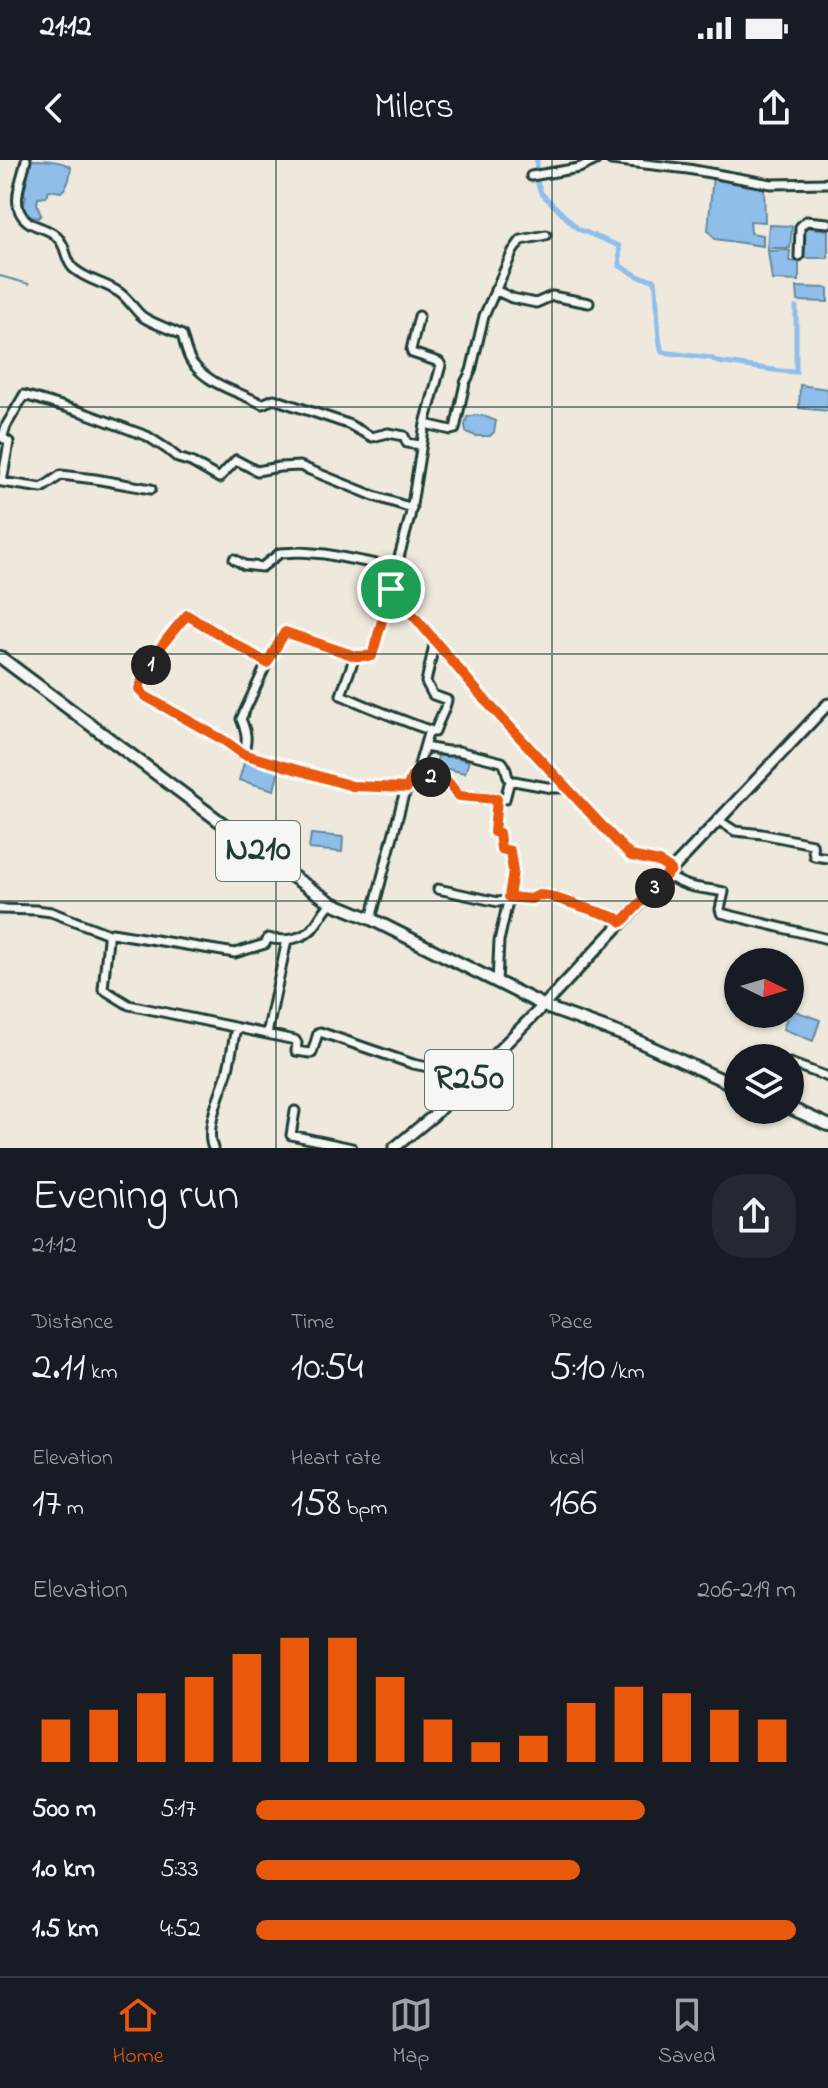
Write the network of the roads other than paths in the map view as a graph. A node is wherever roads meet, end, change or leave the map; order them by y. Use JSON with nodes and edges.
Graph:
{"nodes":[{"id":1,"x":26,"y":160,"type":"edge"},
{"id":2,"x":596,"y":160,"type":"edge"},
{"id":3,"x":611,"y":160,"type":"edge"},
{"id":4,"x":531,"y":176,"type":"dead end"},
{"id":5,"x":828,"y":183,"type":"edge"},
{"id":6,"x":828,"y":223,"type":"edge"},
{"id":7,"x":546,"y":235,"type":"dead end"},
{"id":8,"x":799,"y":256,"type":"dead end"},
{"id":9,"x":495,"y":290,"type":"junction"},
{"id":10,"x":589,"y":303,"type":"dead end"},
{"id":11,"x":419,"y":316,"type":"dead end"},
{"id":12,"x":425,"y":424,"type":"junction"},
{"id":13,"x":1,"y":436,"type":"edge"},
{"id":14,"x":421,"y":445,"type":"junction"},
{"id":15,"x":151,"y":489,"type":"dead end"},
{"id":16,"x":412,"y":508,"type":"junction"},
{"id":17,"x":234,"y":559,"type":"dead end"},
{"id":18,"x":397,"y":568,"type":"junction"},
{"id":19,"x":391,"y":589,"type":"junction"},
{"id":20,"x":435,"y":640,"type":"junction"},
{"id":21,"x":355,"y":656,"type":"junction"},
{"id":22,"x":0,"y":657,"type":"edge"},
{"id":23,"x":267,"y":663,"type":"junction"},
{"id":24,"x":828,"y":707,"type":"edge"},
{"id":25,"x":429,"y":730,"type":"junction"},
{"id":26,"x":424,"y":747,"type":"junction"},
{"id":27,"x":243,"y":754,"type":"junction"},
{"id":28,"x":417,"y":772,"type":"junction"},
{"id":29,"x":511,"y":782,"type":"junction"},
{"id":30,"x":407,"y":788,"type":"junction"},
{"id":31,"x":565,"y":788,"type":"junction"},
{"id":32,"x":497,"y":799,"type":"junction"},
{"id":33,"x":721,"y":822,"type":"junction"},
{"id":34,"x":828,"y":858,"type":"edge"},
{"id":35,"x":670,"y":874,"type":"junction"},
{"id":36,"x":438,"y":889,"type":"dead end"},
{"id":37,"x":508,"y":898,"type":"junction"},
{"id":38,"x":332,"y":903,"type":"junction"},
{"id":39,"x":0,"y":909,"type":"edge"},
{"id":40,"x":371,"y":919,"type":"junction"},
{"id":41,"x":622,"y":922,"type":"junction"},
{"id":42,"x":108,"y":935,"type":"junction"},
{"id":43,"x":828,"y":939,"type":"edge"},
{"id":44,"x":287,"y":940,"type":"junction"},
{"id":45,"x":497,"y":983,"type":"junction"},
{"id":46,"x":545,"y":1006,"type":"junction"},
{"id":47,"x":236,"y":1028,"type":"junction"},
{"id":48,"x":267,"y":1034,"type":"junction"},
{"id":49,"x":804,"y":1068,"type":"edge"},
{"id":50,"x":473,"y":1076,"type":"junction"},
{"id":51,"x":828,"y":1077,"type":"edge"},
{"id":52,"x":724,"y":1081,"type":"edge"},
{"id":53,"x":295,"y":1111,"type":"dead end"},
{"id":54,"x":804,"y":1114,"type":"edge"},
{"id":55,"x":828,"y":1125,"type":"edge"},
{"id":56,"x":213,"y":1148,"type":"edge"},
{"id":57,"x":352,"y":1148,"type":"edge"},
{"id":58,"x":396,"y":1148,"type":"edge"}],
"edges":[{"from":1,"to":14,"type":"street"},
{"from":2,"to":4,"type":"street"},
{"from":3,"to":5,"type":"street"},
{"from":6,"to":8,"type":"street"},
{"from":7,"to":9,"type":"street"},
{"from":9,"to":10,"type":"street"},
{"from":9,"to":12,"type":"street"},
{"from":11,"to":12,"type":"street"},
{"from":12,"to":14,"type":"street"},
{"from":13,"to":15,"type":"street"},
{"from":13,"to":16,"type":"street"},
{"from":14,"to":16,"type":"street"},
{"from":16,"to":18,"type":"street"},
{"from":17,"to":18,"type":"street"},
{"from":18,"to":19,"type":"street"},
{"from":19,"to":20,"type":"street"},
{"from":19,"to":21,"type":"street"},
{"from":20,"to":25,"type":"street"},
{"from":20,"to":31,"type":"street"},
{"from":21,"to":23,"type":"street"},
{"from":21,"to":25,"type":"street"},
{"from":22,"to":38,"type":"highway","number":"N210"},
{"from":23,"to":27,"type":"street"},
{"from":23,"to":27,"type":"street"},
{"from":24,"to":33,"type":"main road","number":"R250"},
{"from":24,"to":35,"type":"main road","number":"R250"},
{"from":25,"to":26,"type":"street"},
{"from":26,"to":28,"type":"street"},
{"from":26,"to":29,"type":"street"},
{"from":27,"to":30,"type":"street"},
{"from":28,"to":30,"type":"street"},
{"from":28,"to":32,"type":"street"},
{"from":29,"to":31,"type":"street"},
{"from":29,"to":32,"type":"street"},
{"from":30,"to":40,"type":"street"},
{"from":31,"to":35,"type":"street"},
{"from":32,"to":37,"type":"street"},
{"from":33,"to":34,"type":"street"},
{"from":33,"to":35,"type":"main road","number":"R250"},
{"from":35,"to":41,"type":"main road","number":"R250"},
{"from":35,"to":43,"type":"street"},
{"from":35,"to":46,"type":"main road","number":"R250"},
{"from":36,"to":37,"type":"street"},
{"from":37,"to":41,"type":"street"},
{"from":37,"to":45,"type":"street"},
{"from":38,"to":40,"type":"highway","number":"N210"},
{"from":38,"to":44,"type":"street"},
{"from":39,"to":42,"type":"street"},
{"from":40,"to":45,"type":"highway","number":"N210"},
{"from":41,"to":46,"type":"main road","number":"R250"},
{"from":42,"to":44,"type":"street"},
{"from":42,"to":47,"type":"street"},
{"from":44,"to":48,"type":"street"},
{"from":45,"to":46,"type":"highway","number":"N210"},
{"from":46,"to":50,"type":"main road","number":"R250"},
{"from":46,"to":52,"type":"highway","number":"N210"},
{"from":46,"to":58,"type":"main road","number":"R250"},
{"from":47,"to":48,"type":"street"},
{"from":47,"to":56,"type":"street"},
{"from":48,"to":50,"type":"street"},
{"from":49,"to":51,"type":"street"},
{"from":50,"to":58,"type":"main road","number":"R250"},
{"from":53,"to":57,"type":"street"},
{"from":54,"to":55,"type":"highway"}]}
